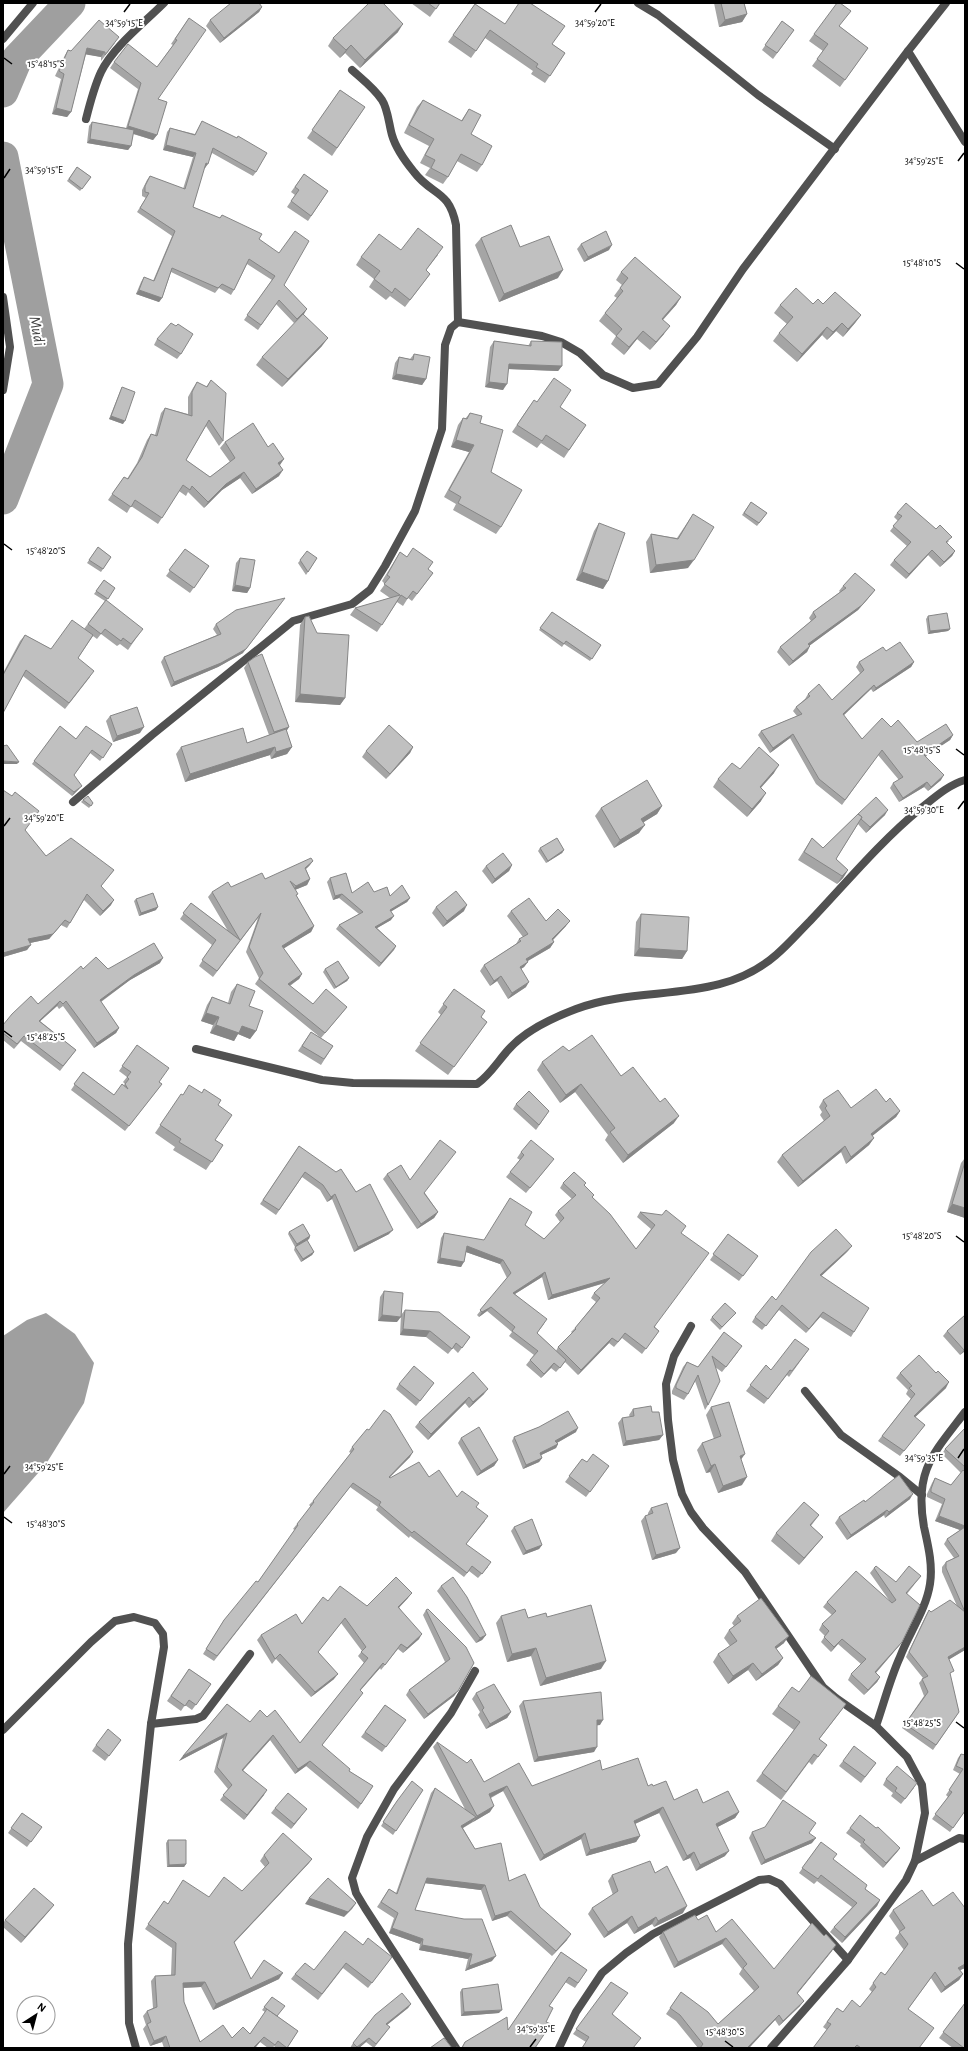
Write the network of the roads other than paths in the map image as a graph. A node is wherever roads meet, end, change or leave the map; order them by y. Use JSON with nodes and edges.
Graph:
{"nodes":[{"id":1,"x":33,"y":3,"type":"edge"},
{"id":2,"x":164,"y":3,"type":"edge"},
{"id":3,"x":638,"y":3,"type":"edge"},
{"id":4,"x":946,"y":3,"type":"edge"},
{"id":5,"x":3,"y":40,"type":"edge"},
{"id":6,"x":908,"y":51,"type":"junction"},
{"id":7,"x":352,"y":70,"type":"dead end"},
{"id":8,"x":86,"y":119,"type":"dead end"},
{"id":9,"x":965,"y":142,"type":"edge"},
{"id":10,"x":835,"y":149,"type":"junction"},
{"id":11,"x":3,"y":297,"type":"edge"},
{"id":12,"x":458,"y":322,"type":"junction"},
{"id":13,"x":3,"y":390,"type":"edge"},
{"id":14,"x":965,"y":780,"type":"edge"},
{"id":15,"x":73,"y":802,"type":"dead end"},
{"id":16,"x":196,"y":1049,"type":"dead end"},
{"id":17,"x":691,"y":1326,"type":"dead end"},
{"id":18,"x":805,"y":1391,"type":"dead end"},
{"id":19,"x":965,"y":1412,"type":"edge"},
{"id":20,"x":922,"y":1496,"type":"junction"},
{"id":21,"x":250,"y":1654,"type":"dead end"},
{"id":22,"x":475,"y":1672,"type":"edge"},
{"id":23,"x":151,"y":1724,"type":"junction"},
{"id":24,"x":876,"y":1726,"type":"junction"},
{"id":25,"x":3,"y":1730,"type":"edge"},
{"id":26,"x":965,"y":1840,"type":"edge"},
{"id":27,"x":915,"y":1862,"type":"junction"},
{"id":28,"x":848,"y":1960,"type":"junction"},
{"id":29,"x":136,"y":2048,"type":"edge"},
{"id":30,"x":456,"y":2048,"type":"edge"},
{"id":31,"x":559,"y":2048,"type":"edge"},
{"id":32,"x":771,"y":2048,"type":"edge"}],
"edges":[{"from":1,"to":5,"type":"street"},
{"from":2,"to":8,"type":"street"},
{"from":3,"to":10,"type":"street"},
{"from":4,"to":6,"type":"street"},
{"from":6,"to":9,"type":"street"},
{"from":6,"to":10,"type":"street"},
{"from":7,"to":12,"type":"street"},
{"from":10,"to":12,"type":"street"},
{"from":11,"to":13,"type":"street"},
{"from":12,"to":15,"type":"street"},
{"from":14,"to":16,"type":"street"},
{"from":17,"to":24,"type":"street"},
{"from":18,"to":20,"type":"street"},
{"from":19,"to":20,"type":"street"},
{"from":20,"to":24,"type":"street"},
{"from":21,"to":23,"type":"street"},
{"from":22,"to":30,"type":"street"},
{"from":23,"to":25,"type":"street"},
{"from":23,"to":29,"type":"street"},
{"from":24,"to":27,"type":"street"},
{"from":26,"to":27,"type":"street"},
{"from":27,"to":28,"type":"street"},
{"from":28,"to":31,"type":"street"},
{"from":28,"to":32,"type":"street"}]}
